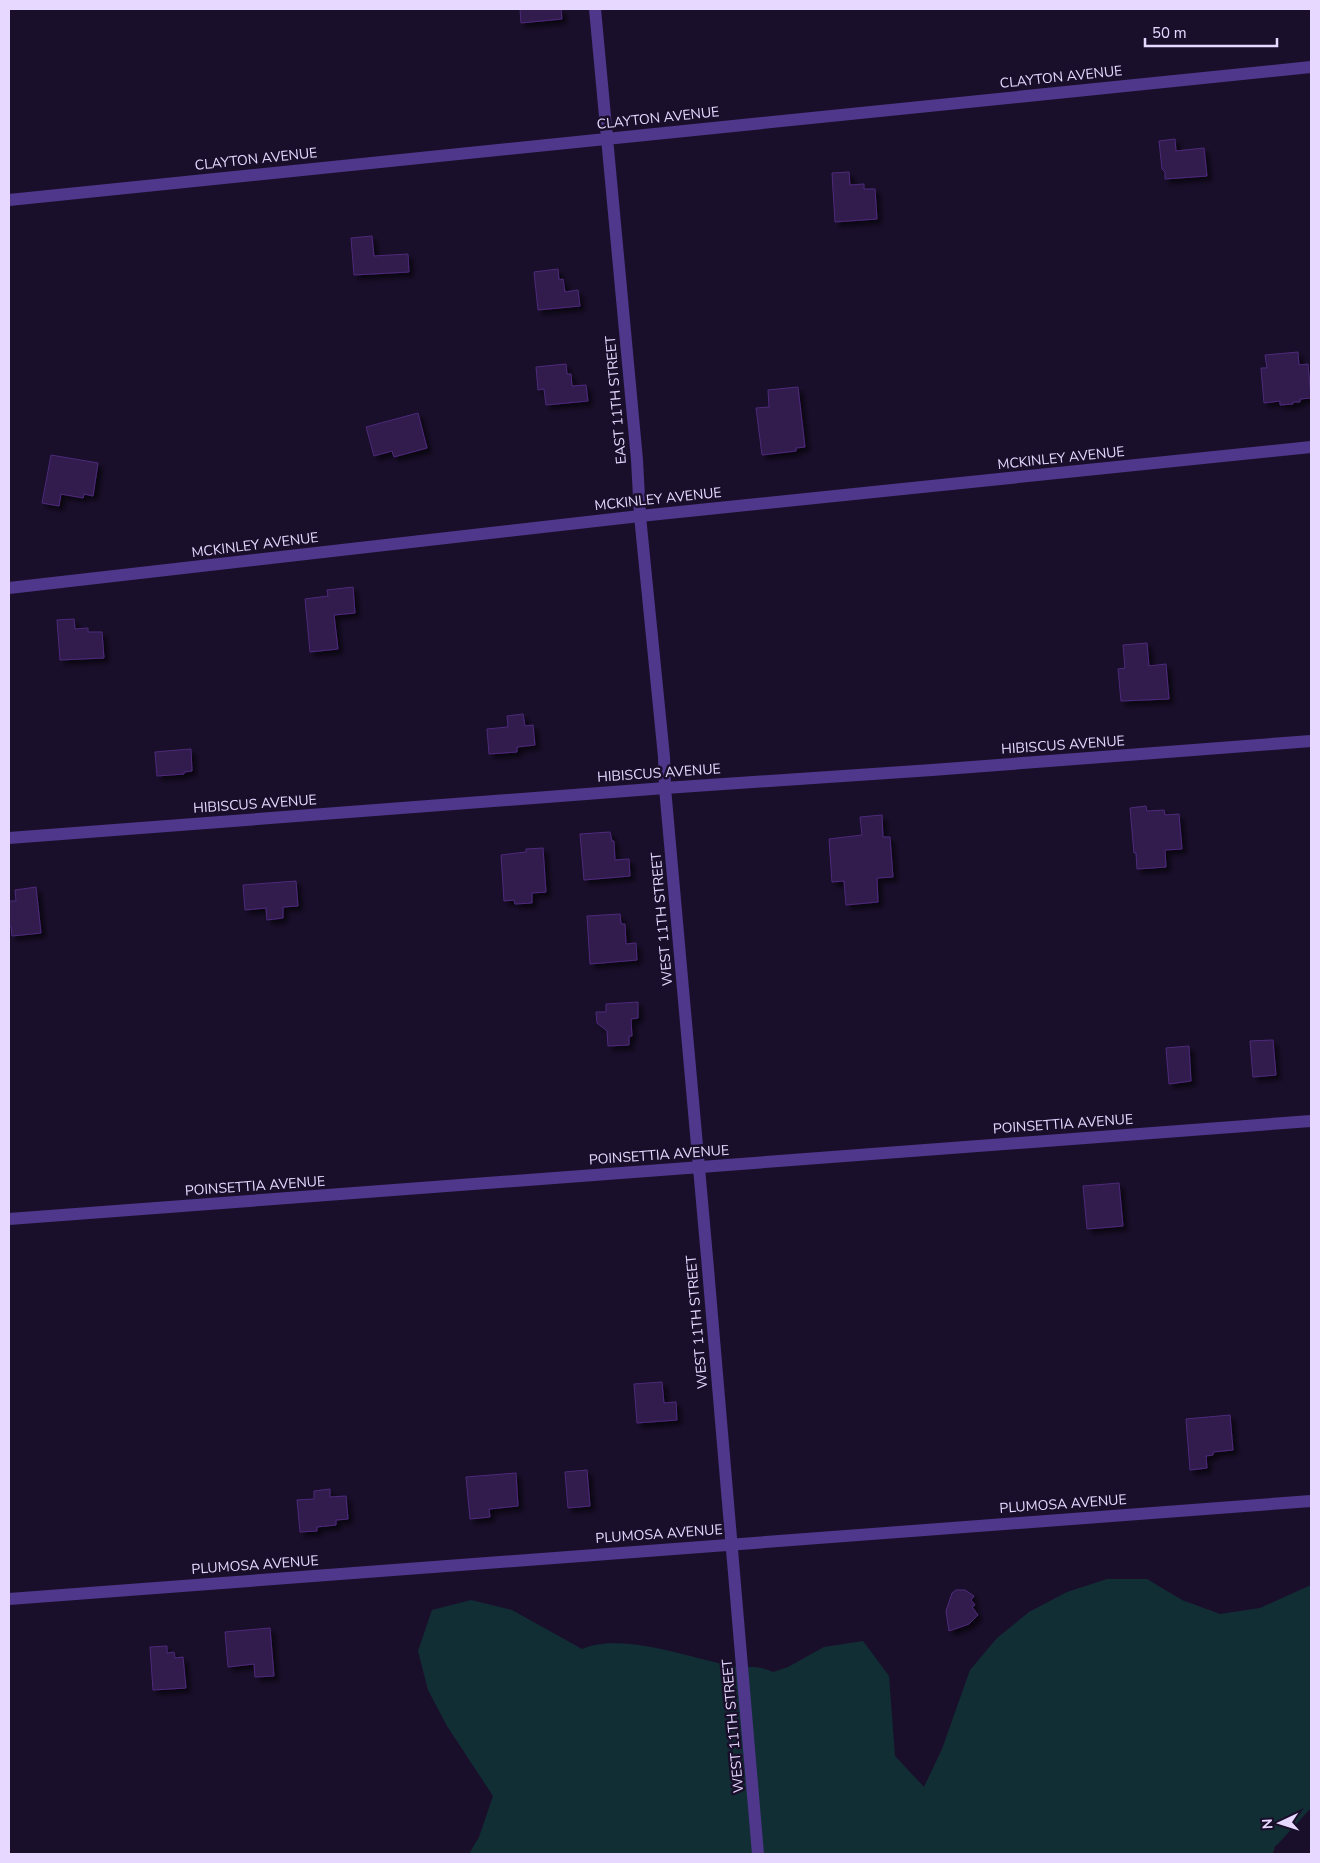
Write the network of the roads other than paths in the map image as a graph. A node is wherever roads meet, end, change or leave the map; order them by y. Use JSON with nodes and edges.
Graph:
{"nodes":[{"id":1,"x":595,"y":9,"type":"edge"},
{"id":2,"x":1311,"y":67,"type":"edge"},
{"id":3,"x":607,"y":138,"type":"junction"},
{"id":4,"x":9,"y":200,"type":"edge"},
{"id":5,"x":1311,"y":447,"type":"edge"},
{"id":6,"x":640,"y":516,"type":"junction"},
{"id":7,"x":9,"y":588,"type":"edge"},
{"id":8,"x":1311,"y":741,"type":"edge"},
{"id":9,"x":665,"y":788,"type":"junction"},
{"id":10,"x":9,"y":838,"type":"edge"},
{"id":11,"x":1311,"y":1121,"type":"edge"},
{"id":12,"x":699,"y":1168,"type":"junction"},
{"id":13,"x":9,"y":1219,"type":"edge"},
{"id":14,"x":1311,"y":1501,"type":"edge"},
{"id":15,"x":733,"y":1543,"type":"junction"},
{"id":16,"x":9,"y":1599,"type":"edge"},
{"id":17,"x":758,"y":1854,"type":"edge"}],
"edges":[{"from":1,"to":3,"type":"street","name":"EAST 11TH STREET"},
{"from":2,"to":3,"type":"street","name":"CLAYTON AVENUE"},
{"from":3,"to":4,"type":"street","name":"CLAYTON AVENUE"},
{"from":3,"to":6,"type":"street","name":"EAST 11TH STREET"},
{"from":5,"to":6,"type":"street","name":"MCKINLEY AVENUE"},
{"from":6,"to":7,"type":"street","name":"MCKINLEY AVENUE"},
{"from":6,"to":9,"type":"street","name":"EAST 11TH STREET"},
{"from":8,"to":9,"type":"street","name":"HIBISCUS AVENUE"},
{"from":9,"to":10,"type":"street","name":"HIBISCUS AVENUE"},
{"from":9,"to":12,"type":"street","name":"WEST 11TH STREET"},
{"from":11,"to":12,"type":"street","name":"POINSETTIA AVENUE"},
{"from":12,"to":13,"type":"street","name":"POINSETTIA AVENUE"},
{"from":12,"to":15,"type":"street","name":"WEST 11TH STREET"},
{"from":14,"to":15,"type":"street","name":"PLUMOSA AVENUE"},
{"from":15,"to":16,"type":"street","name":"PLUMOSA AVENUE"},
{"from":15,"to":17,"type":"street","name":"WEST 11TH STREET"}]}
